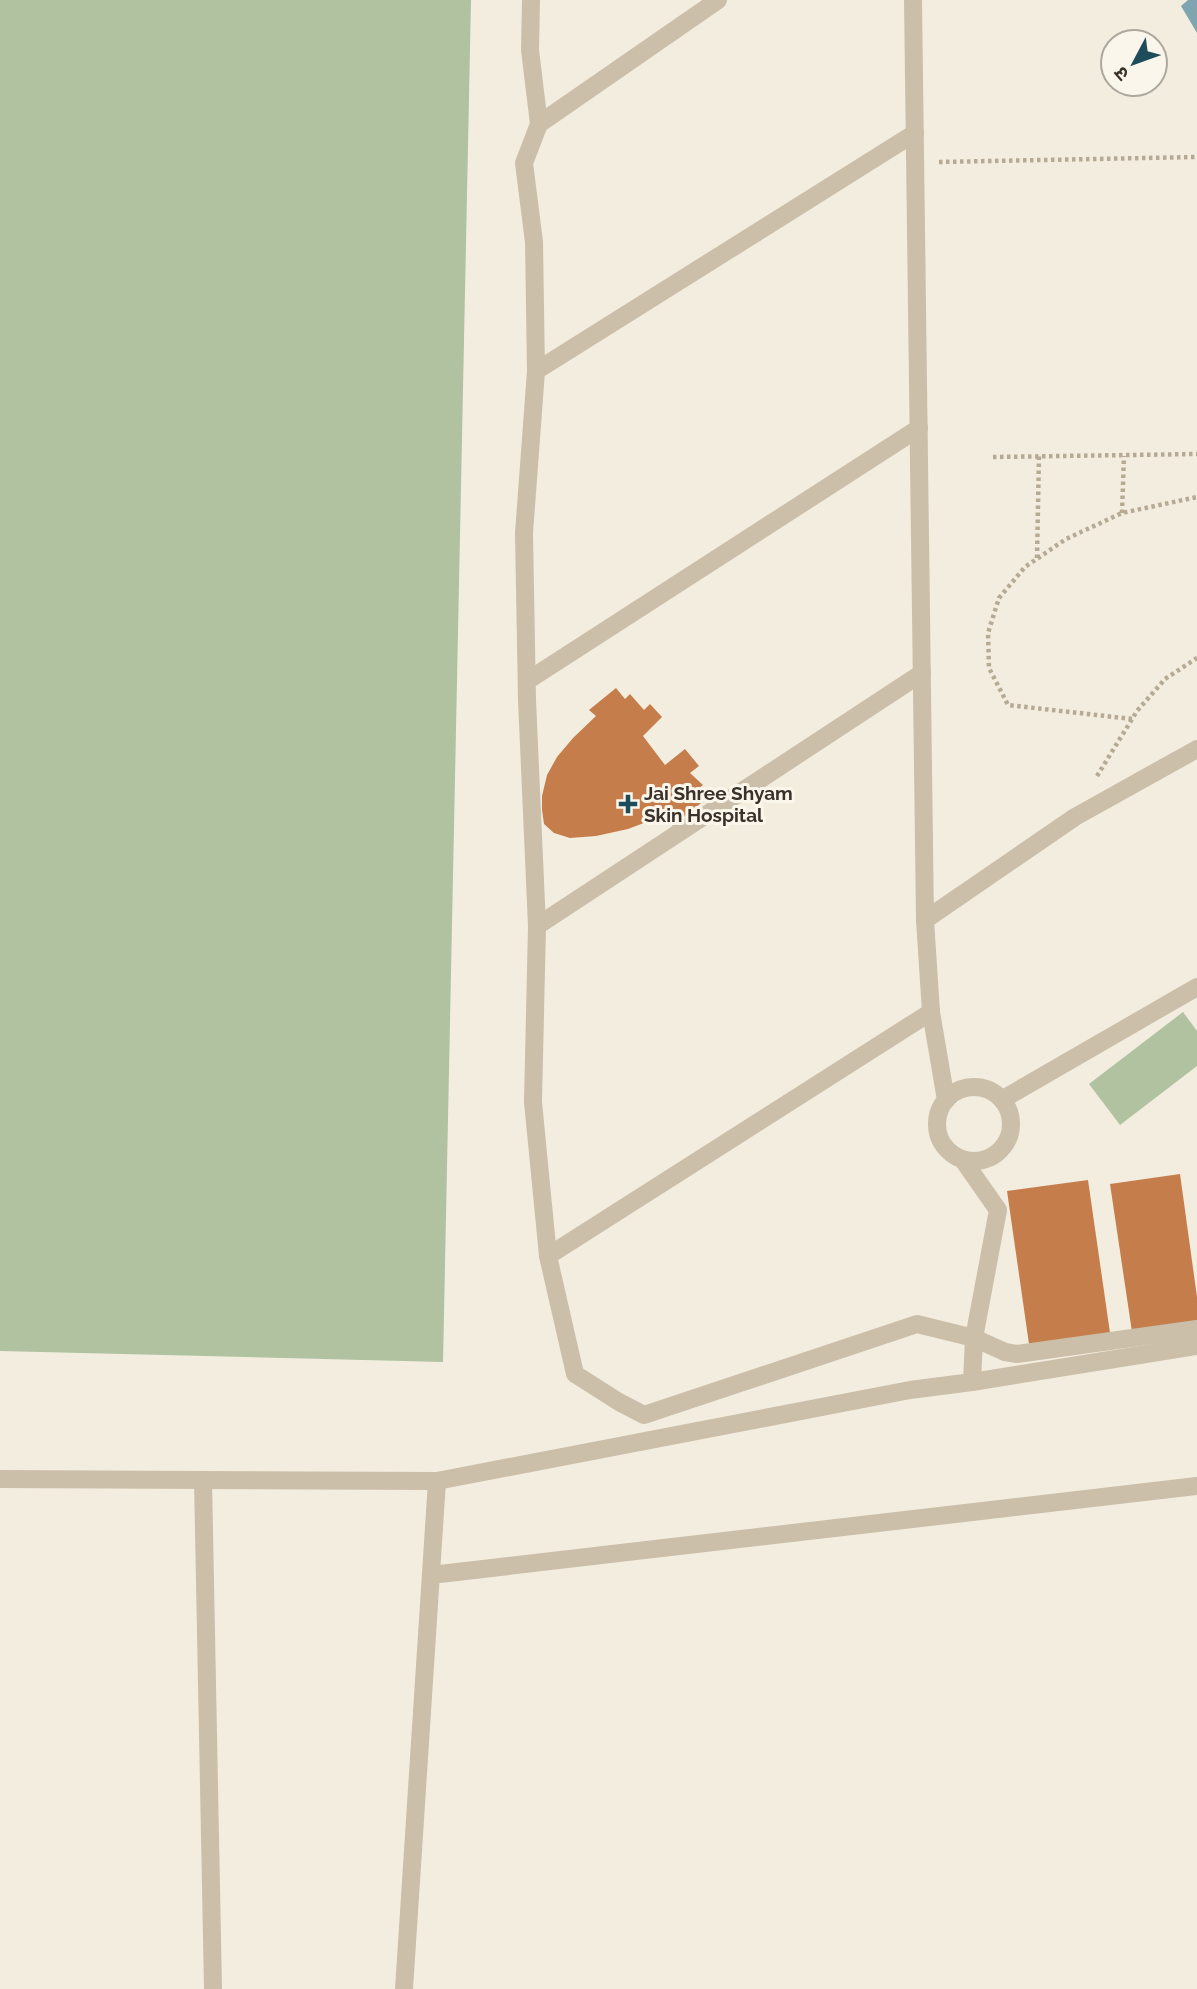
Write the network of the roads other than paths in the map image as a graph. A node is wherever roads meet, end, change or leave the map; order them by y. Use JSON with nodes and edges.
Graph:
{"nodes":[{"id":1,"x":531,"y":0,"type":"edge"},
{"id":2,"x":719,"y":0,"type":"edge"},
{"id":3,"x":913,"y":0,"type":"edge"},
{"id":4,"x":539,"y":124,"type":"junction"},
{"id":5,"x":915,"y":133,"type":"junction"},
{"id":6,"x":536,"y":371,"type":"junction"},
{"id":7,"x":919,"y":428,"type":"junction"},
{"id":8,"x":922,"y":673,"type":"junction"},
{"id":9,"x":527,"y":681,"type":"junction"},
{"id":10,"x":1197,"y":748,"type":"edge"},
{"id":11,"x":925,"y":920,"type":"junction"},
{"id":12,"x":537,"y":926,"type":"junction"},
{"id":13,"x":1197,"y":987,"type":"edge"},
{"id":14,"x":931,"y":1013,"type":"junction"},
{"id":15,"x":1003,"y":1099,"type":"junction"},
{"id":16,"x":946,"y":1100,"type":"junction"},
{"id":17,"x":963,"y":1160,"type":"junction"},
{"id":18,"x":548,"y":1256,"type":"junction"},
{"id":19,"x":1197,"y":1329,"type":"edge"},
{"id":20,"x":974,"y":1338,"type":"junction"},
{"id":21,"x":1197,"y":1346,"type":"edge"},
{"id":22,"x":972,"y":1382,"type":"junction"},
{"id":23,"x":0,"y":1479,"type":"edge"},
{"id":24,"x":203,"y":1480,"type":"junction"},
{"id":25,"x":437,"y":1481,"type":"junction"},
{"id":26,"x":1197,"y":1486,"type":"edge"},
{"id":27,"x":431,"y":1575,"type":"junction"},
{"id":28,"x":213,"y":1989,"type":"edge"},
{"id":29,"x":404,"y":1989,"type":"edge"}],
"edges":[{"from":1,"to":4,"type":"street"},
{"from":2,"to":4,"type":"street"},
{"from":3,"to":5,"type":"street"},
{"from":4,"to":6,"type":"street"},
{"from":5,"to":6,"type":"street"},
{"from":5,"to":7,"type":"street"},
{"from":6,"to":9,"type":"street"},
{"from":7,"to":8,"type":"street"},
{"from":7,"to":9,"type":"street"},
{"from":8,"to":11,"type":"street"},
{"from":8,"to":12,"type":"street"},
{"from":9,"to":12,"type":"street"},
{"from":10,"to":11,"type":"street"},
{"from":11,"to":14,"type":"street"},
{"from":12,"to":18,"type":"street"},
{"from":13,"to":15,"type":"street"},
{"from":14,"to":16,"type":"street"},
{"from":14,"to":18,"type":"street"},
{"from":15,"to":16,"type":"street"},
{"from":15,"to":17,"type":"street"},
{"from":16,"to":17,"type":"street"},
{"from":17,"to":20,"type":"street"},
{"from":18,"to":20,"type":"street"},
{"from":19,"to":20,"type":"street"},
{"from":20,"to":22,"type":"street"},
{"from":21,"to":22,"type":"street"},
{"from":22,"to":25,"type":"street"},
{"from":23,"to":24,"type":"street"},
{"from":24,"to":25,"type":"street"},
{"from":24,"to":28,"type":"street"},
{"from":25,"to":27,"type":"street"},
{"from":26,"to":27,"type":"street"},
{"from":27,"to":29,"type":"street"}]}
